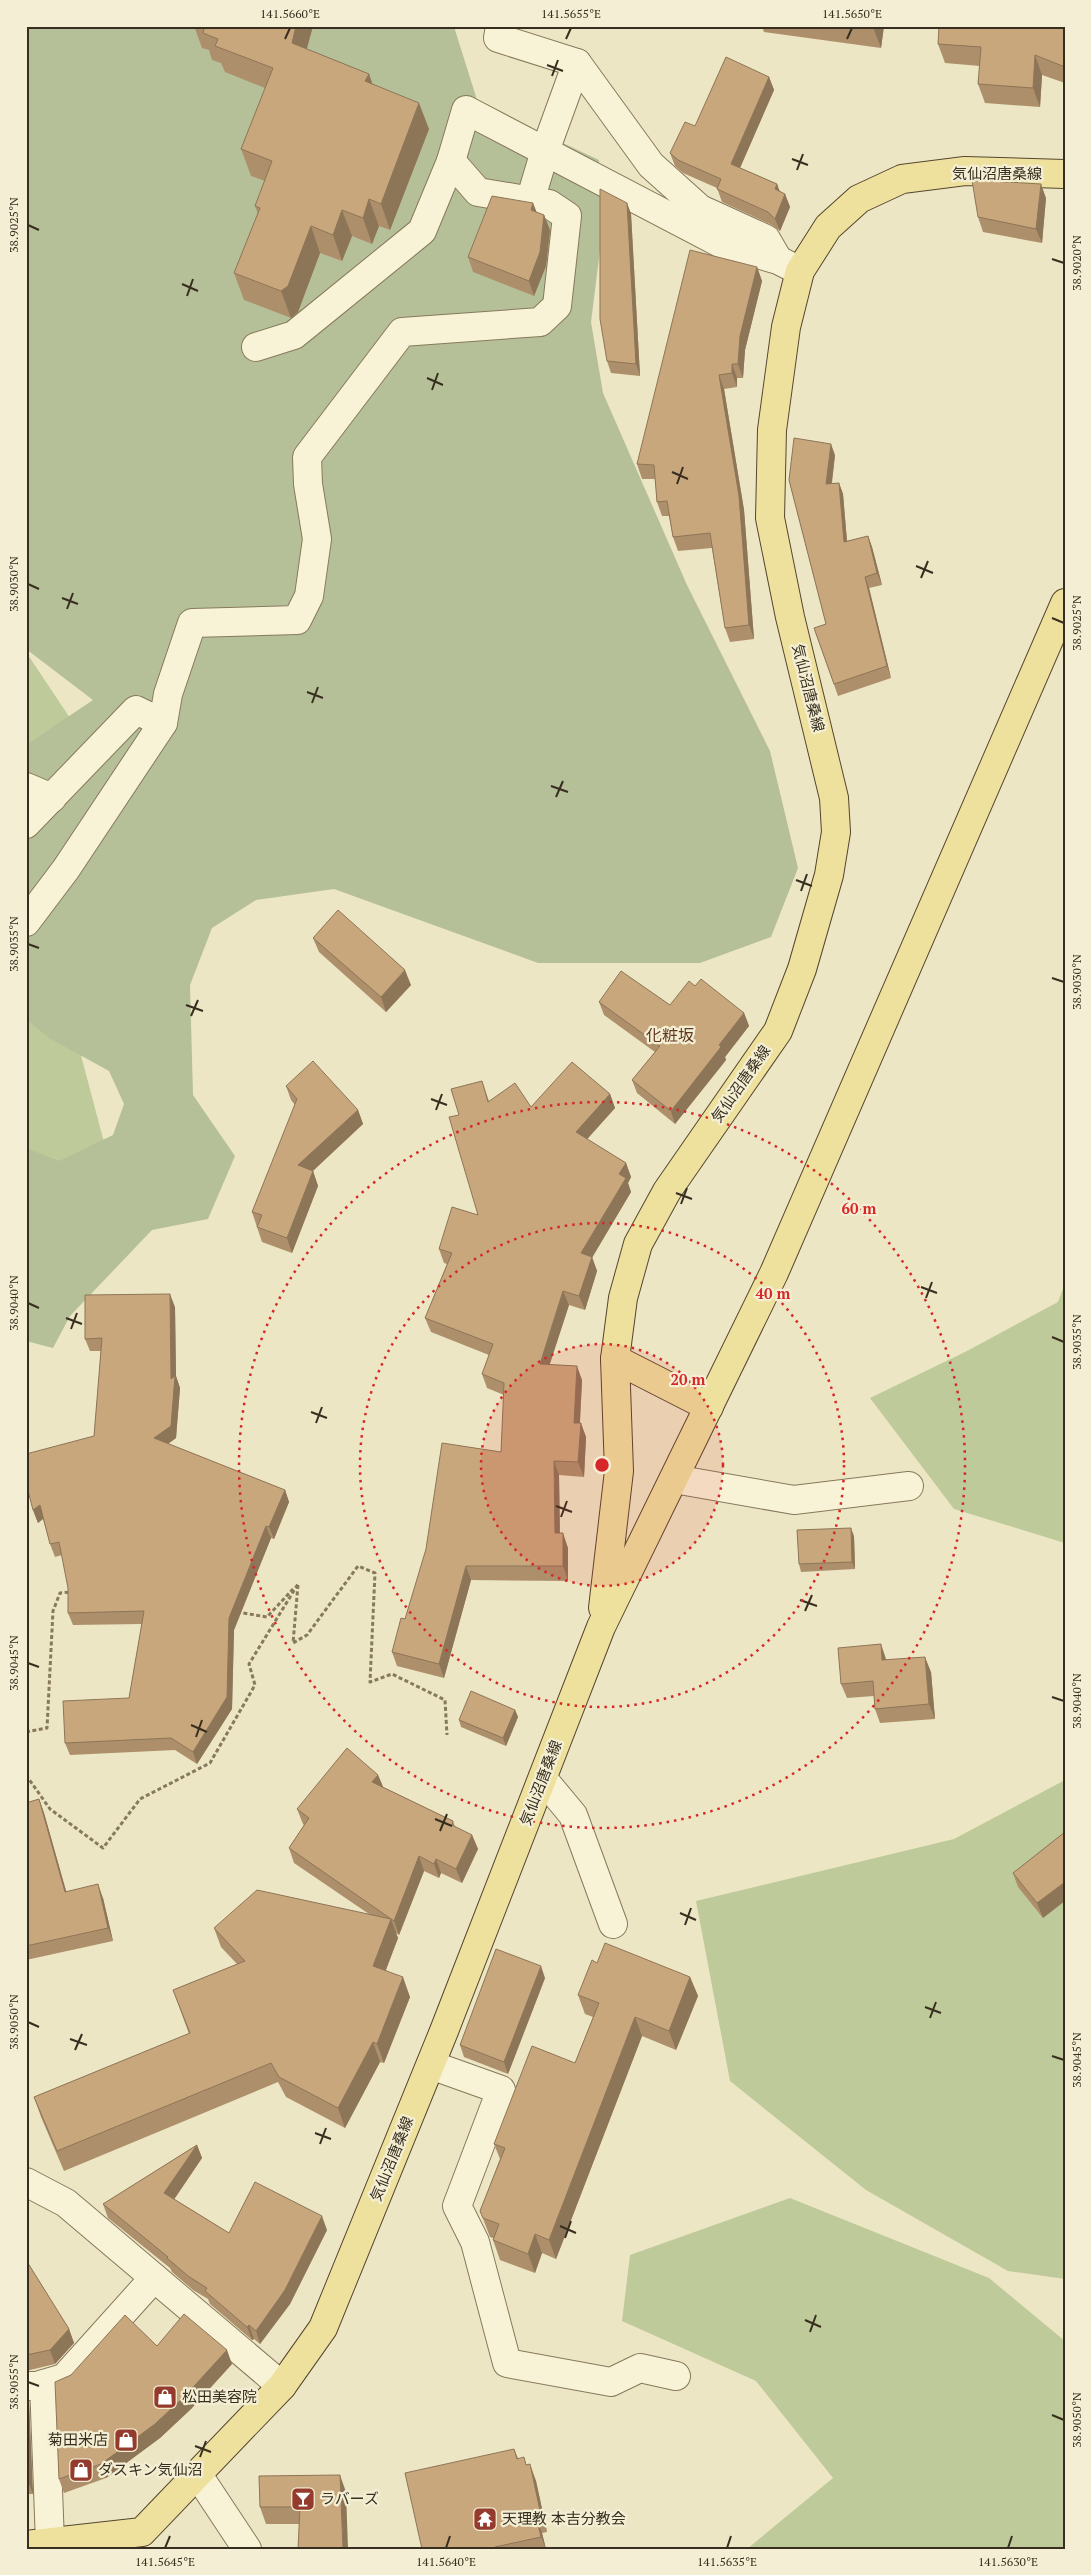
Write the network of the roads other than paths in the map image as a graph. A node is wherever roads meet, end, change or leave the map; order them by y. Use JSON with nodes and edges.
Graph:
{"nodes":[{"id":1,"x":500,"y":26,"type":"edge"},
{"id":2,"x":577,"y":63,"type":"junction"},
{"id":3,"x":545,"y":151,"type":"junction"},
{"id":4,"x":451,"y":160,"type":"junction"},
{"id":5,"x":1065,"y":174,"type":"edge"},
{"id":6,"x":530,"y":201,"type":"junction"},
{"id":7,"x":789,"y":266,"type":"junction"},
{"id":8,"x":256,"y":347,"type":"dead end"},
{"id":9,"x":1065,"y":603,"type":"edge"},
{"id":10,"x":163,"y":723,"type":"junction"},
{"id":11,"x":26,"y":787,"type":"edge"},
{"id":12,"x":52,"y":798,"type":"junction"},
{"id":13,"x":26,"y":824,"type":"edge"},
{"id":14,"x":26,"y":922,"type":"edge"},
{"id":15,"x":615,"y":1359,"type":"junction"},
{"id":16,"x":709,"y":1407,"type":"junction"},
{"id":17,"x":674,"y":1479,"type":"junction"},
{"id":18,"x":909,"y":1486,"type":"dead end"},
{"id":19,"x":601,"y":1627,"type":"junction"},
{"id":20,"x":543,"y":1779,"type":"junction"},
{"id":21,"x":613,"y":1924,"type":"dead end"},
{"id":22,"x":431,"y":2065,"type":"junction"},
{"id":23,"x":26,"y":2182,"type":"edge"},
{"id":24,"x":154,"y":2278,"type":"junction"},
{"id":25,"x":676,"y":2376,"type":"dead end"},
{"id":26,"x":35,"y":2385,"type":"edge"},
{"id":27,"x":282,"y":2386,"type":"junction"},
{"id":28,"x":198,"y":2475,"type":"junction"},
{"id":29,"x":140,"y":2540,"type":"edge"},
{"id":30,"x":38,"y":2544,"type":"edge"},
{"id":31,"x":247,"y":2549,"type":"edge"}],
"edges":[{"from":1,"to":2,"type":"street"},
{"from":2,"to":3,"type":"street"},
{"from":2,"to":7,"type":"street"},
{"from":3,"to":4,"type":"street"},
{"from":3,"to":6,"type":"street"},
{"from":3,"to":7,"type":"street"},
{"from":4,"to":6,"type":"street"},
{"from":4,"to":8,"type":"street"},
{"from":5,"to":7,"type":"main road","name":"気仙沼唐桑線"},
{"from":6,"to":10,"type":"street"},
{"from":7,"to":15,"type":"main road","name":"気仙沼唐桑線"},
{"from":9,"to":16,"type":"main road","name":"気仙沼唐桑線"},
{"from":10,"to":12,"type":"street"},
{"from":10,"to":14,"type":"street"},
{"from":11,"to":12,"type":"street"},
{"from":12,"to":13,"type":"street"},
{"from":15,"to":16,"type":"main road"},
{"from":15,"to":19,"type":"main road","name":"気仙沼唐桑線"},
{"from":16,"to":17,"type":"main road","name":"気仙沼唐桑線"},
{"from":17,"to":18,"type":"street"},
{"from":17,"to":19,"type":"main road","name":"気仙沼唐桑線"},
{"from":19,"to":20,"type":"main road","name":"気仙沼唐桑線"},
{"from":20,"to":21,"type":"street"},
{"from":20,"to":22,"type":"main road","name":"気仙沼唐桑線"},
{"from":22,"to":25,"type":"street"},
{"from":22,"to":27,"type":"main road","name":"気仙沼唐桑線"},
{"from":23,"to":24,"type":"street"},
{"from":24,"to":26,"type":"street"},
{"from":24,"to":27,"type":"street"},
{"from":26,"to":30,"type":"street"},
{"from":27,"to":28,"type":"main road","name":"気仙沼唐桑線"},
{"from":28,"to":29,"type":"main road","name":"気仙沼唐桑線"},
{"from":28,"to":31,"type":"street"},
{"from":29,"to":30,"type":"main road","name":"気仙沼唐桑線"}]}
